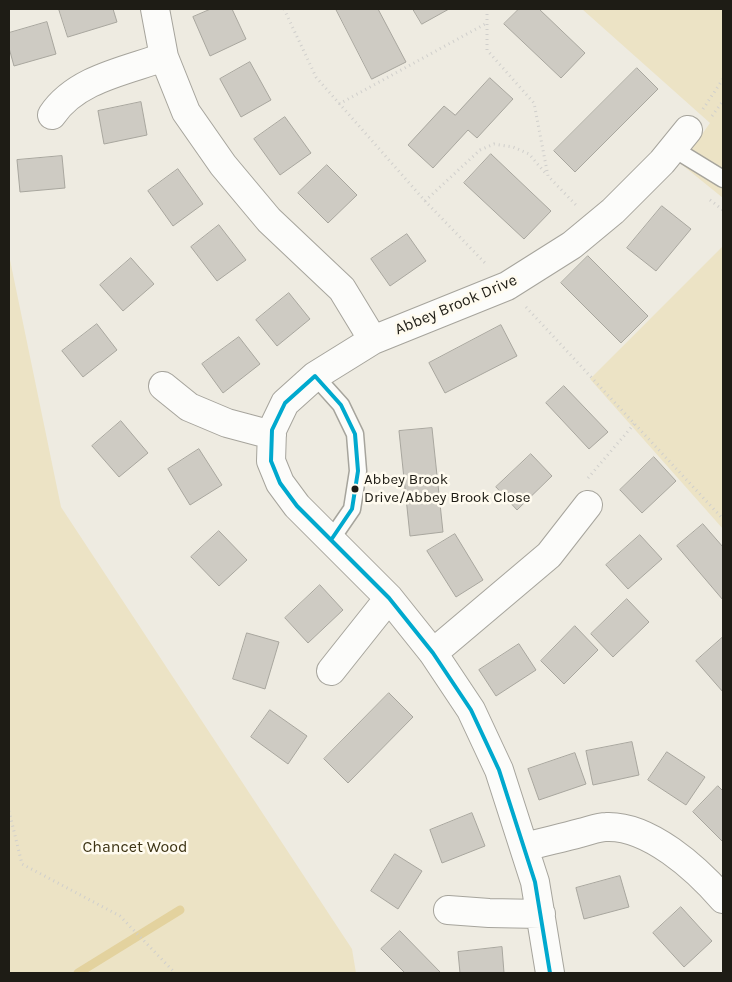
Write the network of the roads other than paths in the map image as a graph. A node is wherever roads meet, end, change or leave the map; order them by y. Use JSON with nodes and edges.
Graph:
{"nodes":[{"id":1,"x":156,"y":9,"type":"edge"},
{"id":2,"x":164,"y":57,"type":"junction"},
{"id":3,"x":52,"y":115,"type":"dead end"},
{"id":4,"x":681,"y":140,"type":"joint"},
{"id":5,"x":723,"y":179,"type":"edge"},
{"id":6,"x":372,"y":340,"type":"junction"},
{"id":7,"x":314,"y":376,"type":"junction"},
{"id":8,"x":163,"y":386,"type":"dead end"},
{"id":9,"x":272,"y":436,"type":"junction"},
{"id":10,"x":588,"y":505,"type":"road end"},
{"id":11,"x":330,"y":541,"type":"junction"},
{"id":12,"x":389,"y":598,"type":"junction"},
{"id":13,"x":433,"y":653,"type":"junction"},
{"id":14,"x":331,"y":671,"type":"dead end"},
{"id":15,"x":525,"y":847,"type":"junction"},
{"id":16,"x":719,"y":885,"type":"edge"},
{"id":17,"x":448,"y":910,"type":"dead end"},
{"id":18,"x":541,"y":914,"type":"junction"},
{"id":19,"x":550,"y":973,"type":"edge"}],
"edges":[{"from":1,"to":2,"type":"street"},
{"from":2,"to":3,"type":"street"},
{"from":2,"to":6,"type":"street"},
{"from":4,"to":5,"type":"lane"},
{"from":4,"to":6,"type":"street","name":"Abbey Brook Drive"},
{"from":6,"to":7,"type":"street","name":"Abbey Brook Drive"},
{"from":7,"to":9,"type":"street","name":"Abbey Brook Drive"},
{"from":7,"to":11,"type":"lane"},
{"from":8,"to":9,"type":"street"},
{"from":9,"to":11,"type":"street","name":"Abbey Brook Drive"},
{"from":10,"to":13,"type":"street"},
{"from":11,"to":12,"type":"street","name":"Abbey Brook Drive"},
{"from":12,"to":13,"type":"street","name":"Abbey Brook Drive"},
{"from":12,"to":14,"type":"street"},
{"from":13,"to":15,"type":"street","name":"Abbey Brook Drive"},
{"from":15,"to":16,"type":"street"},
{"from":15,"to":18,"type":"street","name":"Abbey Brook Drive"},
{"from":17,"to":18,"type":"street"},
{"from":18,"to":19,"type":"street","name":"Abbey Brook Drive"}]}
